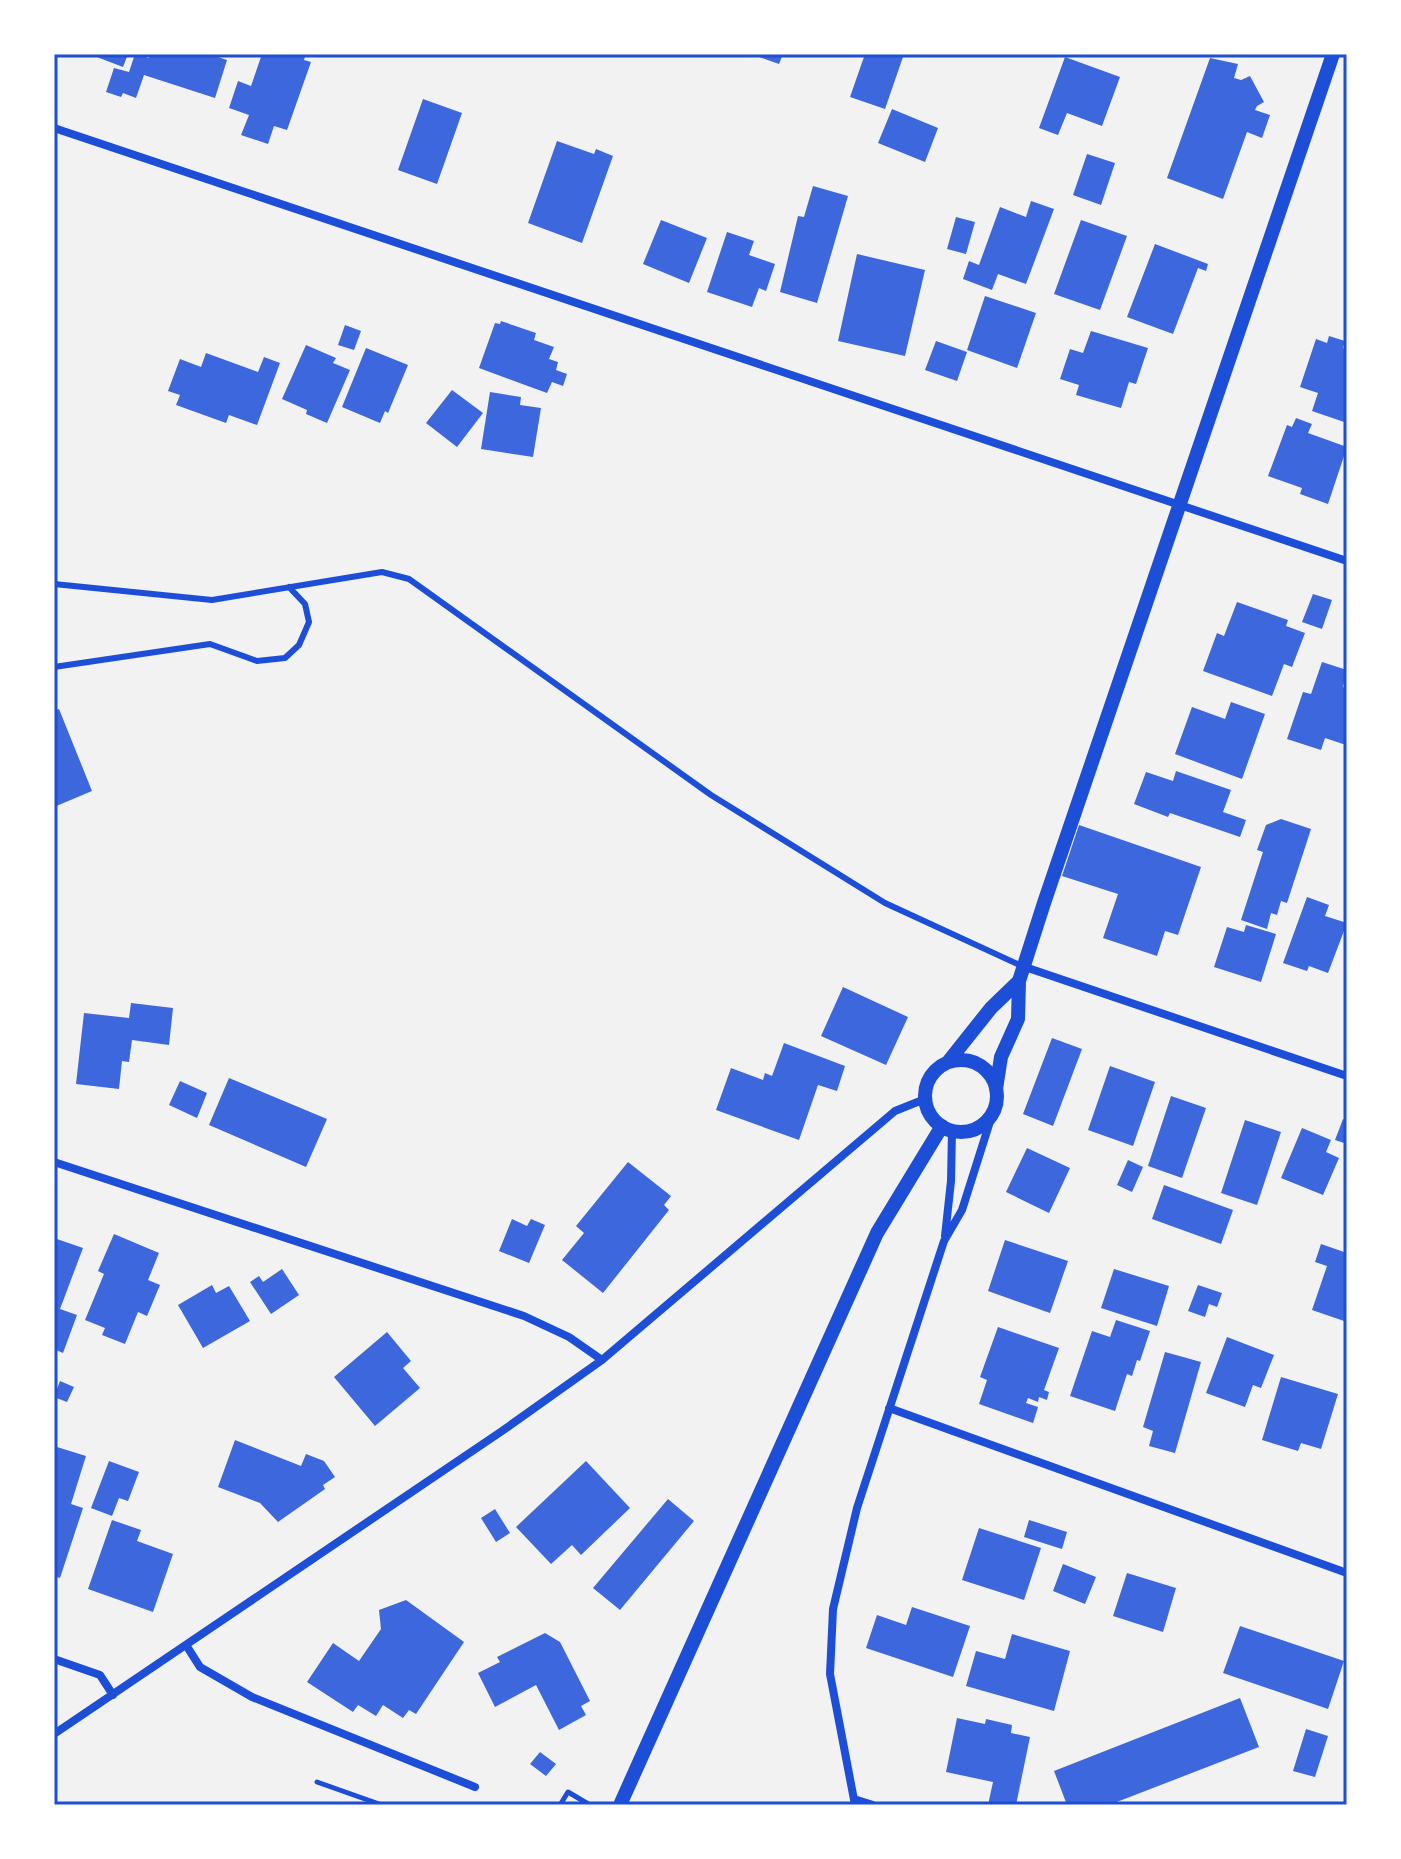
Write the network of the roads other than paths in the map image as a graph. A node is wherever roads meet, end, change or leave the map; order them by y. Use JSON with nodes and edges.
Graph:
{"nodes":[{"id":1,"x":1333,"y":54,"type":"edge"},
{"id":2,"x":54,"y":128,"type":"edge"},
{"id":3,"x":1180,"y":507,"type":"junction"},
{"id":4,"x":1347,"y":561,"type":"edge"},
{"id":5,"x":54,"y":584,"type":"edge"},
{"id":6,"x":289,"y":587,"type":"junction"},
{"id":7,"x":54,"y":667,"type":"edge"},
{"id":8,"x":1022,"y":974,"type":"junction"},
{"id":9,"x":948,"y":1062,"type":"junction"},
{"id":10,"x":1347,"y":1076,"type":"edge"},
{"id":11,"x":996,"y":1089,"type":"junction"},
{"id":12,"x":925,"y":1099,"type":"junction"},
{"id":13,"x":993,"y":1112,"type":"junction"},
{"id":14,"x":947,"y":1128,"type":"junction"},
{"id":15,"x":54,"y":1162,"type":"edge"},
{"id":16,"x":944,"y":1241,"type":"junction"},
{"id":17,"x":602,"y":1360,"type":"junction"},
{"id":18,"x":889,"y":1408,"type":"junction"},
{"id":19,"x":1347,"y":1573,"type":"edge"},
{"id":20,"x":186,"y":1645,"type":"junction"},
{"id":21,"x":54,"y":1659,"type":"edge"},
{"id":22,"x":113,"y":1695,"type":"junction"},
{"id":23,"x":54,"y":1734,"type":"edge"},
{"id":24,"x":475,"y":1787,"type":"dead end"},
{"id":25,"x":854,"y":1802,"type":"edge"},
{"id":26,"x":620,"y":1805,"type":"edge"},
{"id":27,"x":873,"y":1805,"type":"edge"}],
"edges":[{"from":1,"to":3,"type":"street"},
{"from":2,"to":3,"type":"street"},
{"from":3,"to":4,"type":"street"},
{"from":3,"to":8,"type":"street"},
{"from":5,"to":6,"type":"lane"},
{"from":6,"to":7,"type":"lane"},
{"from":6,"to":8,"type":"lane"},
{"from":8,"to":9,"type":"street"},
{"from":8,"to":10,"type":"street"},
{"from":8,"to":11,"type":"street"},
{"from":9,"to":11,"type":"street"},
{"from":9,"to":12,"type":"street"},
{"from":11,"to":13,"type":"street"},
{"from":12,"to":14,"type":"street"},
{"from":12,"to":17,"type":"street"},
{"from":13,"to":14,"type":"street"},
{"from":13,"to":16,"type":"street"},
{"from":14,"to":16,"type":"street"},
{"from":14,"to":26,"type":"street"},
{"from":15,"to":17,"type":"street"},
{"from":16,"to":18,"type":"street"},
{"from":17,"to":20,"type":"street"},
{"from":18,"to":19,"type":"street"},
{"from":18,"to":25,"type":"street"},
{"from":20,"to":22,"type":"street"},
{"from":20,"to":24,"type":"street"},
{"from":21,"to":22,"type":"street"},
{"from":22,"to":23,"type":"street"},
{"from":25,"to":27,"type":"street"}]}
